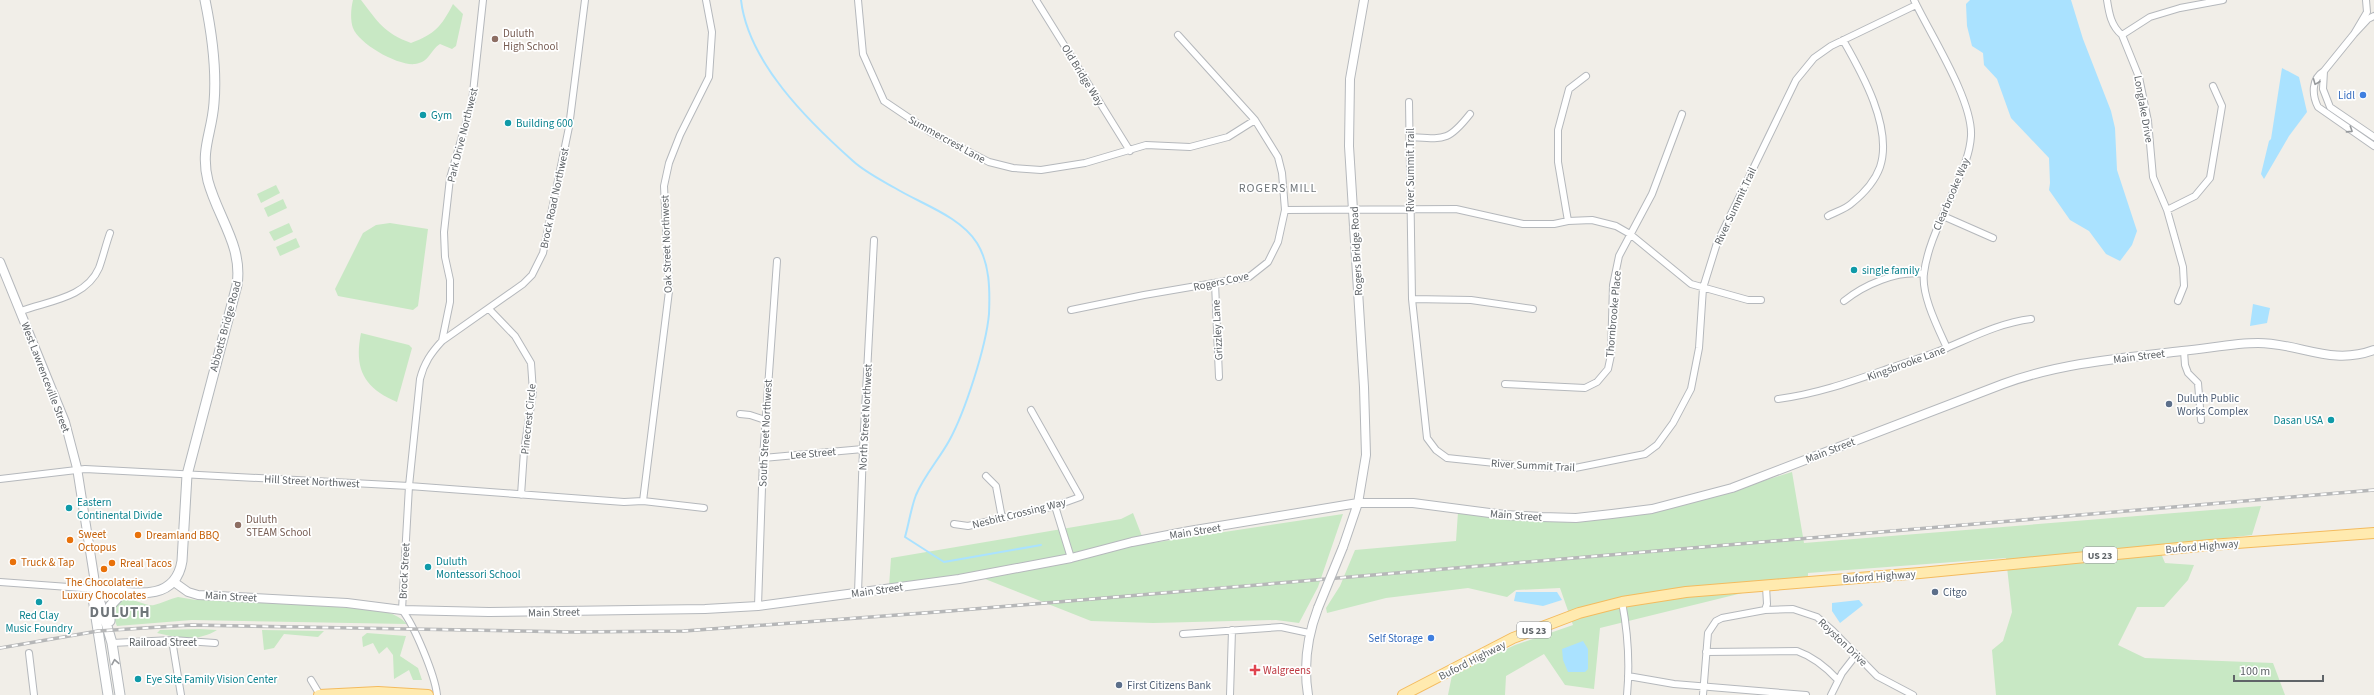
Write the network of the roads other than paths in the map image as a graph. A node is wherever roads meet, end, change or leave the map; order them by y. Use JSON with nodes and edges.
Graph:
{"nodes":[{"id":1,"x":205,"y":0,"type":"edge"},
{"id":2,"x":482,"y":0,"type":"edge"},
{"id":3,"x":586,"y":0,"type":"edge"},
{"id":4,"x":706,"y":0,"type":"edge"},
{"id":5,"x":858,"y":0,"type":"edge"},
{"id":6,"x":1036,"y":0,"type":"edge"},
{"id":7,"x":1364,"y":0,"type":"edge"},
{"id":8,"x":2107,"y":0,"type":"edge"},
{"id":9,"x":2223,"y":0,"type":"edge"},
{"id":10,"x":2366,"y":0,"type":"edge"},
{"id":11,"x":1915,"y":2,"type":"edge"},
{"id":12,"x":2374,"y":16,"type":"edge"},
{"id":13,"x":2354,"y":34,"type":"junction"},
{"id":14,"x":1178,"y":35,"type":"dead end"},
{"id":15,"x":2122,"y":35,"type":"junction"},
{"id":16,"x":1843,"y":40,"type":"junction"},
{"id":17,"x":2324,"y":71,"type":"junction"},
{"id":18,"x":1586,"y":76,"type":"dead end"},
{"id":19,"x":2213,"y":86,"type":"dead end"},
{"id":20,"x":1409,"y":102,"type":"dead end"},
{"id":21,"x":1470,"y":114,"type":"dead end"},
{"id":22,"x":1682,"y":114,"type":"dead end"},
{"id":23,"x":1254,"y":120,"type":"junction"},
{"id":24,"x":1410,"y":137,"type":"junction"},
{"id":25,"x":2374,"y":137,"type":"edge"},
{"id":26,"x":2374,"y":146,"type":"edge"},
{"id":27,"x":1130,"y":151,"type":"junction"},
{"id":28,"x":1354,"y":208,"type":"junction"},
{"id":29,"x":1410,"y":208,"type":"junction"},
{"id":30,"x":1285,"y":210,"type":"junction"},
{"id":31,"x":2167,"y":210,"type":"junction"},
{"id":32,"x":1828,"y":216,"type":"dead end"},
{"id":33,"x":1943,"y":216,"type":"junction"},
{"id":34,"x":1568,"y":221,"type":"junction"},
{"id":35,"x":110,"y":233,"type":"dead end"},
{"id":36,"x":1630,"y":234,"type":"junction"},
{"id":37,"x":1993,"y":238,"type":"dead end"},
{"id":38,"x":874,"y":240,"type":"dead end"},
{"id":39,"x":777,"y":261,"type":"dead end"},
{"id":40,"x":0,"y":262,"type":"edge"},
{"id":41,"x":1924,"y":274,"type":"junction"},
{"id":42,"x":1215,"y":283,"type":"junction"},
{"id":43,"x":1703,"y":288,"type":"junction"},
{"id":44,"x":1412,"y":299,"type":"junction"},
{"id":45,"x":1761,"y":300,"type":"dead end"},
{"id":46,"x":1844,"y":301,"type":"dead end"},
{"id":47,"x":2178,"y":301,"type":"dead end"},
{"id":48,"x":489,"y":308,"type":"junction"},
{"id":49,"x":1533,"y":309,"type":"dead end"},
{"id":50,"x":1072,"y":310,"type":"dead end"},
{"id":51,"x":21,"y":311,"type":"junction"},
{"id":52,"x":2031,"y":319,"type":"dead end"},
{"id":53,"x":442,"y":341,"type":"junction"},
{"id":54,"x":1947,"y":348,"type":"junction"},
{"id":55,"x":2374,"y":350,"type":"edge"},
{"id":56,"x":2184,"y":351,"type":"junction"},
{"id":57,"x":1219,"y":377,"type":"dead end"},
{"id":58,"x":1505,"y":384,"type":"dead end"},
{"id":59,"x":1778,"y":399,"type":"dead end"},
{"id":60,"x":1031,"y":410,"type":"dead end"},
{"id":61,"x":740,"y":414,"type":"dead end"},
{"id":62,"x":765,"y":420,"type":"junction"},
{"id":63,"x":2200,"y":420,"type":"dead end"},
{"id":64,"x":863,"y":449,"type":"junction"},
{"id":65,"x":763,"y":458,"type":"junction"},
{"id":66,"x":77,"y":468,"type":"junction"},
{"id":67,"x":187,"y":475,"type":"junction"},
{"id":68,"x":986,"y":476,"type":"dead end"},
{"id":69,"x":0,"y":479,"type":"edge"},
{"id":70,"x":409,"y":486,"type":"junction"},
{"id":71,"x":521,"y":495,"type":"junction"},
{"id":72,"x":643,"y":501,"type":"junction"},
{"id":73,"x":1358,"y":503,"type":"junction"},
{"id":74,"x":1055,"y":506,"type":"junction"},
{"id":75,"x":704,"y":508,"type":"dead end"},
{"id":76,"x":1002,"y":518,"type":"junction"},
{"id":77,"x":954,"y":524,"type":"dead end"},
{"id":78,"x":2374,"y":533,"type":"edge"},
{"id":79,"x":1071,"y":558,"type":"junction"},
{"id":80,"x":0,"y":582,"type":"edge"},
{"id":81,"x":174,"y":582,"type":"junction"},
{"id":82,"x":1766,"y":586,"type":"junction"},
{"id":83,"x":96,"y":590,"type":"junction"},
{"id":84,"x":124,"y":592,"type":"junction"},
{"id":85,"x":858,"y":593,"type":"junction"},
{"id":86,"x":1622,"y":602,"type":"junction"},
{"id":87,"x":758,"y":606,"type":"junction"},
{"id":88,"x":402,"y":610,"type":"junction"},
{"id":89,"x":1765,"y":610,"type":"junction"},
{"id":90,"x":108,"y":630,"type":"junction"},
{"id":91,"x":1232,"y":630,"type":"junction"},
{"id":92,"x":1308,"y":633,"type":"junction"},
{"id":93,"x":1182,"y":634,"type":"dead end"},
{"id":94,"x":172,"y":640,"type":"junction"},
{"id":95,"x":215,"y":642,"type":"dead end"},
{"id":96,"x":112,"y":643,"type":"junction"},
{"id":97,"x":1706,"y":652,"type":"junction"},
{"id":98,"x":29,"y":653,"type":"dead end"},
{"id":99,"x":1856,"y":656,"type":"junction"},
{"id":100,"x":1628,"y":676,"type":"junction"},
{"id":101,"x":311,"y":680,"type":"dead end"},
{"id":102,"x":1838,"y":680,"type":"junction"},
{"id":103,"x":1704,"y":687,"type":"junction"},
{"id":104,"x":1409,"y":694,"type":"edge"},
{"id":105,"x":34,"y":695,"type":"edge"},
{"id":106,"x":108,"y":695,"type":"edge"},
{"id":107,"x":120,"y":695,"type":"edge"},
{"id":108,"x":181,"y":695,"type":"edge"},
{"id":109,"x":320,"y":695,"type":"edge"},
{"id":110,"x":345,"y":695,"type":"edge"},
{"id":111,"x":428,"y":695,"type":"edge"},
{"id":112,"x":436,"y":695,"type":"edge"},
{"id":113,"x":1230,"y":695,"type":"edge"},
{"id":114,"x":1308,"y":695,"type":"edge"},
{"id":115,"x":1627,"y":695,"type":"edge"},
{"id":116,"x":1703,"y":695,"type":"edge"},
{"id":117,"x":1806,"y":695,"type":"edge"},
{"id":118,"x":1831,"y":695,"type":"edge"},
{"id":119,"x":1913,"y":695,"type":"edge"}],
"edges":[{"from":1,"to":67,"type":"main road","name":"Abbotts Bridge Road"},
{"from":2,"to":53,"type":"street","name":"Park Drive Northwest"},
{"from":3,"to":48,"type":"street","name":"Brock Road Northwest"},
{"from":4,"to":72,"type":"street","name":"Oak Street Northwest"},
{"from":5,"to":27,"type":"street","name":"Summercrest Lane"},
{"from":6,"to":27,"type":"street","name":"Old Bridge Way"},
{"from":7,"to":28,"type":"street","name":"Rogers Bridge Road"},
{"from":8,"to":15,"type":"street","name":"Longlake Drive"},
{"from":9,"to":15,"type":"street"},
{"from":10,"to":13,"type":"street"},
{"from":11,"to":16,"type":"street","name":"River Summit Trail"},
{"from":11,"to":33,"type":"street","name":"Clearbrooke Way"},
{"from":12,"to":13,"type":"street"},
{"from":13,"to":17,"type":"street"},
{"from":14,"to":23,"type":"street","name":"Rogers Cove"},
{"from":15,"to":31,"type":"street","name":"Longlake Drive"},
{"from":16,"to":32,"type":"street"},
{"from":16,"to":43,"type":"street","name":"River Summit Trail"},
{"from":17,"to":25,"type":"street"},
{"from":17,"to":26,"type":"street","one_way":true},
{"from":18,"to":34,"type":"street"},
{"from":19,"to":31,"type":"street"},
{"from":20,"to":24,"type":"street","name":"River Summit Trail"},
{"from":21,"to":24,"type":"street"},
{"from":22,"to":36,"type":"street","name":"Thornbrooke Place"},
{"from":23,"to":27,"type":"street","name":"Summercrest Lane"},
{"from":23,"to":30,"type":"street","name":"Rogers Cove"},
{"from":24,"to":29,"type":"street","name":"River Summit Trail"},
{"from":28,"to":29,"type":"street"},
{"from":28,"to":30,"type":"street"},
{"from":28,"to":73,"type":"street","name":"Rogers Bridge Road"},
{"from":29,"to":34,"type":"street"},
{"from":29,"to":44,"type":"street","name":"River Summit Trail"},
{"from":30,"to":42,"type":"street","name":"Rogers Cove"},
{"from":31,"to":47,"type":"street","name":"Longlake Drive"},
{"from":33,"to":37,"type":"street"},
{"from":33,"to":41,"type":"street","name":"Clearbrooke Way"},
{"from":34,"to":36,"type":"street"},
{"from":35,"to":51,"type":"street"},
{"from":36,"to":43,"type":"street"},
{"from":36,"to":58,"type":"street","name":"Thornbrooke Place"},
{"from":38,"to":64,"type":"street","name":"North Street Northwest"},
{"from":39,"to":62,"type":"street","name":"South Street Northwest"},
{"from":40,"to":51,"type":"street","name":"West Lawrenceville Street"},
{"from":41,"to":46,"type":"street"},
{"from":41,"to":54,"type":"street","name":"Clearbrooke Way"},
{"from":42,"to":50,"type":"street","name":"Rogers Cove"},
{"from":42,"to":57,"type":"street","name":"Grizzley Lane"},
{"from":43,"to":44,"type":"street","name":"River Summit Trail"},
{"from":43,"to":45,"type":"street"},
{"from":44,"to":49,"type":"street"},
{"from":48,"to":53,"type":"street","name":"Brock Road Northwest"},
{"from":48,"to":71,"type":"street","name":"Pinecrest Circle"},
{"from":51,"to":66,"type":"street","name":"West Lawrenceville Street"},
{"from":52,"to":54,"type":"street","name":"Kingsbrooke Lane"},
{"from":53,"to":70,"type":"street","name":"Brock Road Northwest"},
{"from":54,"to":59,"type":"street","name":"Kingsbrooke Lane"},
{"from":55,"to":56,"type":"street","name":"Main Street"},
{"from":56,"to":63,"type":"street"},
{"from":56,"to":73,"type":"street","name":"Main Street"},
{"from":60,"to":74,"type":"street","name":"Nesbitt Crossing Way"},
{"from":61,"to":62,"type":"street"},
{"from":62,"to":65,"type":"street","name":"South Street Northwest"},
{"from":64,"to":65,"type":"street","name":"Lee Street"},
{"from":64,"to":85,"type":"street","name":"North Street Northwest"},
{"from":65,"to":87,"type":"street","name":"South Street Northwest"},
{"from":66,"to":67,"type":"street","name":"Hill Street Northwest"},
{"from":66,"to":69,"type":"street","name":"Hill Street Northwest"},
{"from":66,"to":83,"type":"street","name":"West Lawrenceville Street"},
{"from":67,"to":70,"type":"street","name":"Hill Street Northwest"},
{"from":67,"to":81,"type":"main road","name":"Abbotts Bridge Road"},
{"from":68,"to":76,"type":"street"},
{"from":70,"to":71,"type":"street","name":"Hill Street Northwest"},
{"from":70,"to":88,"type":"street","name":"Brock Street"},
{"from":71,"to":72,"type":"street","name":"Hill Street Northwest"},
{"from":72,"to":75,"type":"street"},
{"from":73,"to":79,"type":"street","name":"Main Street"},
{"from":73,"to":92,"type":"street","name":"Rogers Bridge Road","bridge":true},
{"from":74,"to":76,"type":"street","name":"Nesbitt Crossing Way"},
{"from":74,"to":79,"type":"street"},
{"from":76,"to":77,"type":"street","name":"Nesbitt Crossing Way"},
{"from":78,"to":82,"type":"main road","name":"Buford Highway","number":"US 23"},
{"from":79,"to":85,"type":"street","name":"Main Street"},
{"from":80,"to":83,"type":"street"},
{"from":81,"to":84,"type":"main road"},
{"from":81,"to":88,"type":"street","name":"Main Street"},
{"from":82,"to":86,"type":"main road","name":"Buford Highway","number":"US 23"},
{"from":82,"to":89,"type":"street"},
{"from":83,"to":84,"type":"main road"},
{"from":83,"to":90,"type":"main road","name":"West Lawrenceville Street"},
{"from":83,"to":106,"type":"main road","name":"West Lawrenceville Street"},
{"from":84,"to":90,"type":"main road"},
{"from":85,"to":87,"type":"street","name":"Main Street"},
{"from":86,"to":100,"type":"street"},
{"from":86,"to":104,"type":"main road","name":"Buford Highway","number":"US 23"},
{"from":87,"to":88,"type":"street","name":"Main Street"},
{"from":88,"to":112,"type":"street","name":"Brock Street"},
{"from":89,"to":97,"type":"street","name":"Royston Drive"},
{"from":89,"to":99,"type":"street","name":"Royston Drive"},
{"from":90,"to":96,"type":"main road","name":"West Lawrenceville Street"},
{"from":91,"to":92,"type":"street"},
{"from":91,"to":93,"type":"street"},
{"from":91,"to":113,"type":"street"},
{"from":92,"to":114,"type":"street","name":"Rogers Bridge Road"},
{"from":94,"to":95,"type":"street","name":"Railroad Street"},
{"from":94,"to":96,"type":"street","name":"Railroad Street"},
{"from":94,"to":108,"type":"street"},
{"from":107,"to":96,"type":"main road","name":"West Lawrenceville Street","one_way":true},
{"from":97,"to":102,"type":"street"},
{"from":97,"to":103,"type":"street","name":"Royston Drive"},
{"from":98,"to":105,"type":"street"},
{"from":99,"to":102,"type":"street"},
{"from":99,"to":119,"type":"street","name":"Royston Drive"},
{"from":100,"to":103,"type":"street"},
{"from":100,"to":115,"type":"street"},
{"from":101,"to":109,"type":"street"},
{"from":102,"to":118,"type":"street"},
{"from":103,"to":116,"type":"street","name":"Royston Drive"},
{"from":103,"to":117,"type":"street"},
{"from":109,"to":110,"type":"main road"},
{"from":110,"to":111,"type":"main road"}]}
